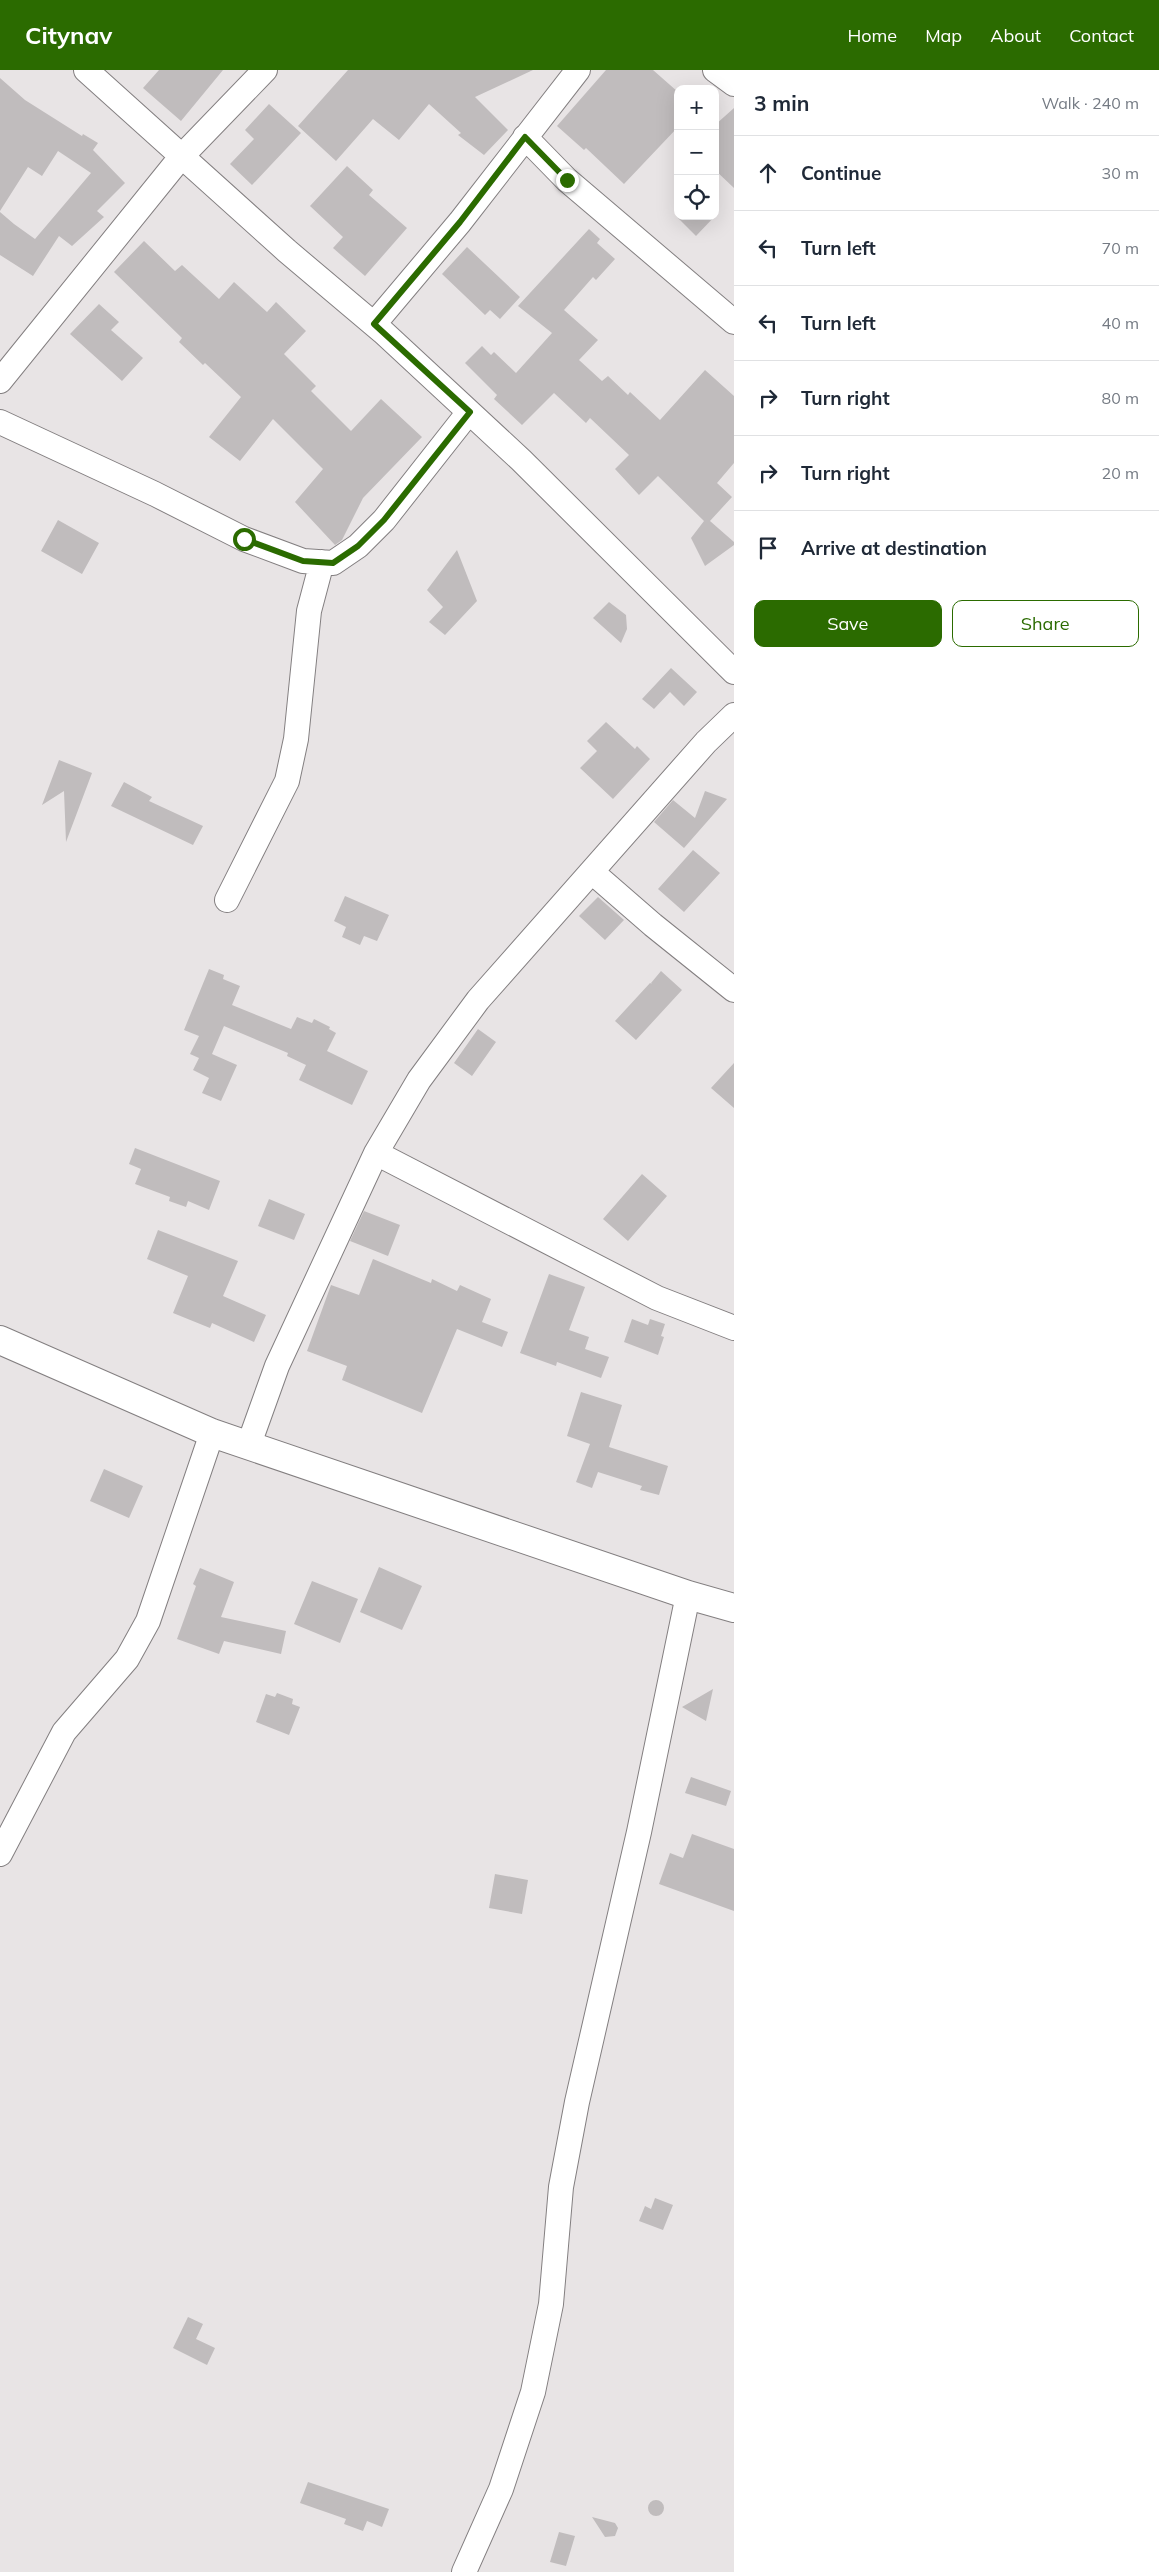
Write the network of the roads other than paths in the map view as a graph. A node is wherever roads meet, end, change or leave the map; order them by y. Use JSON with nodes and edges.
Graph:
{"nodes":[{"id":1,"x":86,"y":70,"type":"edge"},
{"id":2,"x":264,"y":70,"type":"edge"},
{"id":3,"x":578,"y":70,"type":"edge"},
{"id":4,"x":715,"y":70,"type":"edge"},
{"id":5,"x":734,"y":84,"type":"edge"},
{"id":6,"x":525,"y":137,"type":"junction"},
{"id":7,"x":181,"y":157,"type":"junction"},
{"id":8,"x":734,"y":322,"type":"edge"},
{"id":9,"x":374,"y":324,"type":"junction"},
{"id":10,"x":0,"y":381,"type":"edge"},
{"id":11,"x":470,"y":412,"type":"junction"},
{"id":12,"x":0,"y":422,"type":"edge"},
{"id":13,"x":322,"y":562,"type":"junction"},
{"id":14,"x":734,"y":672,"type":"edge"},
{"id":15,"x":734,"y":715,"type":"edge"},
{"id":16,"x":592,"y":872,"type":"junction"},
{"id":17,"x":227,"y":900,"type":"dead end"},
{"id":18,"x":734,"y":990,"type":"edge"},
{"id":19,"x":376,"y":1153,"type":"junction"},
{"id":20,"x":734,"y":1328,"type":"edge"},
{"id":21,"x":0,"y":1340,"type":"edge"},
{"id":22,"x":212,"y":1433,"type":"junction"},
{"id":23,"x":249,"y":1444,"type":"junction"},
{"id":24,"x":688,"y":1595,"type":"junction"},
{"id":25,"x":734,"y":1608,"type":"edge"},
{"id":26,"x":0,"y":1854,"type":"edge"},
{"id":27,"x":464,"y":2572,"type":"edge"}],
"edges":[{"from":1,"to":7,"type":"street"},
{"from":2,"to":7,"type":"street"},
{"from":3,"to":6,"type":"street"},
{"from":4,"to":5,"type":"street"},
{"from":6,"to":8,"type":"street"},
{"from":6,"to":9,"type":"street"},
{"from":7,"to":9,"type":"street"},
{"from":7,"to":10,"type":"street"},
{"from":9,"to":11,"type":"street"},
{"from":11,"to":13,"type":"street"},
{"from":11,"to":14,"type":"street"},
{"from":12,"to":13,"type":"street"},
{"from":13,"to":17,"type":"street"},
{"from":15,"to":16,"type":"street"},
{"from":16,"to":18,"type":"street"},
{"from":16,"to":19,"type":"street"},
{"from":19,"to":20,"type":"street"},
{"from":19,"to":23,"type":"street"},
{"from":21,"to":22,"type":"highway"},
{"from":22,"to":23,"type":"highway"},
{"from":22,"to":26,"type":"street"},
{"from":23,"to":24,"type":"highway"},
{"from":24,"to":25,"type":"highway"},
{"from":24,"to":27,"type":"street"}]}
